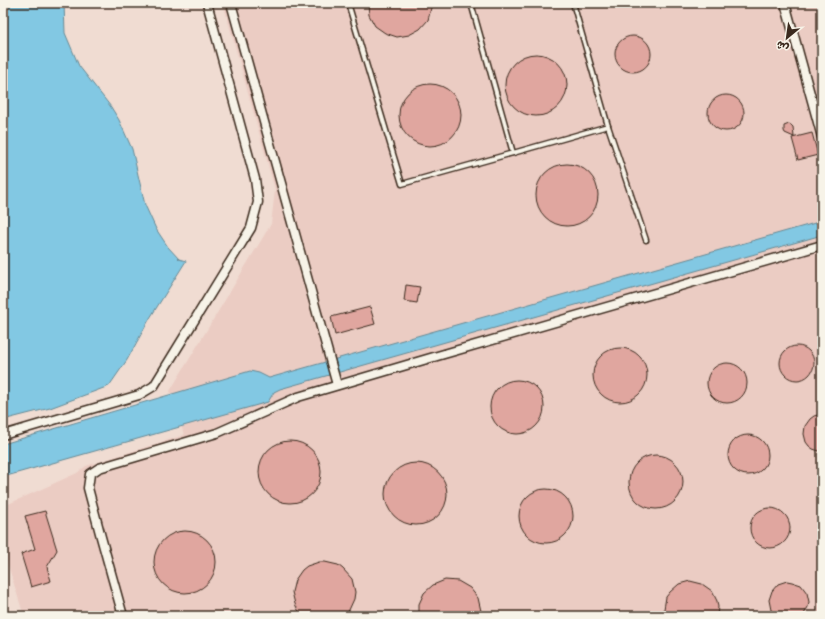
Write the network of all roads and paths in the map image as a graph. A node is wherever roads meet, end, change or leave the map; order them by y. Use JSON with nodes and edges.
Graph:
{"nodes":[{"id":1,"x":207,"y":3,"type":"edge"},
{"id":2,"x":231,"y":3,"type":"edge"},
{"id":3,"x":348,"y":3,"type":"edge"},
{"id":4,"x":471,"y":3,"type":"edge"},
{"id":5,"x":574,"y":3,"type":"edge"},
{"id":6,"x":786,"y":3,"type":"edge"},
{"id":7,"x":608,"y":126,"type":"junction"},
{"id":8,"x":822,"y":137,"type":"edge"},
{"id":9,"x":513,"y":153,"type":"junction"},
{"id":10,"x":646,"y":240,"type":"dead end"},
{"id":11,"x":822,"y":245,"type":"edge"},
{"id":12,"x":336,"y":382,"type":"junction"},
{"id":13,"x":3,"y":435,"type":"edge"},
{"id":14,"x":122,"y":616,"type":"edge"}],
"edges":[{"from":1,"to":13,"type":"street"},
{"from":2,"to":12,"type":"street"},
{"from":3,"to":9,"type":"lane"},
{"from":4,"to":9,"type":"lane"},
{"from":5,"to":7,"type":"lane"},
{"from":6,"to":8,"type":"street"},
{"from":7,"to":9,"type":"lane"},
{"from":7,"to":10,"type":"lane"},
{"from":11,"to":12,"type":"street"},
{"from":12,"to":14,"type":"street"}]}
